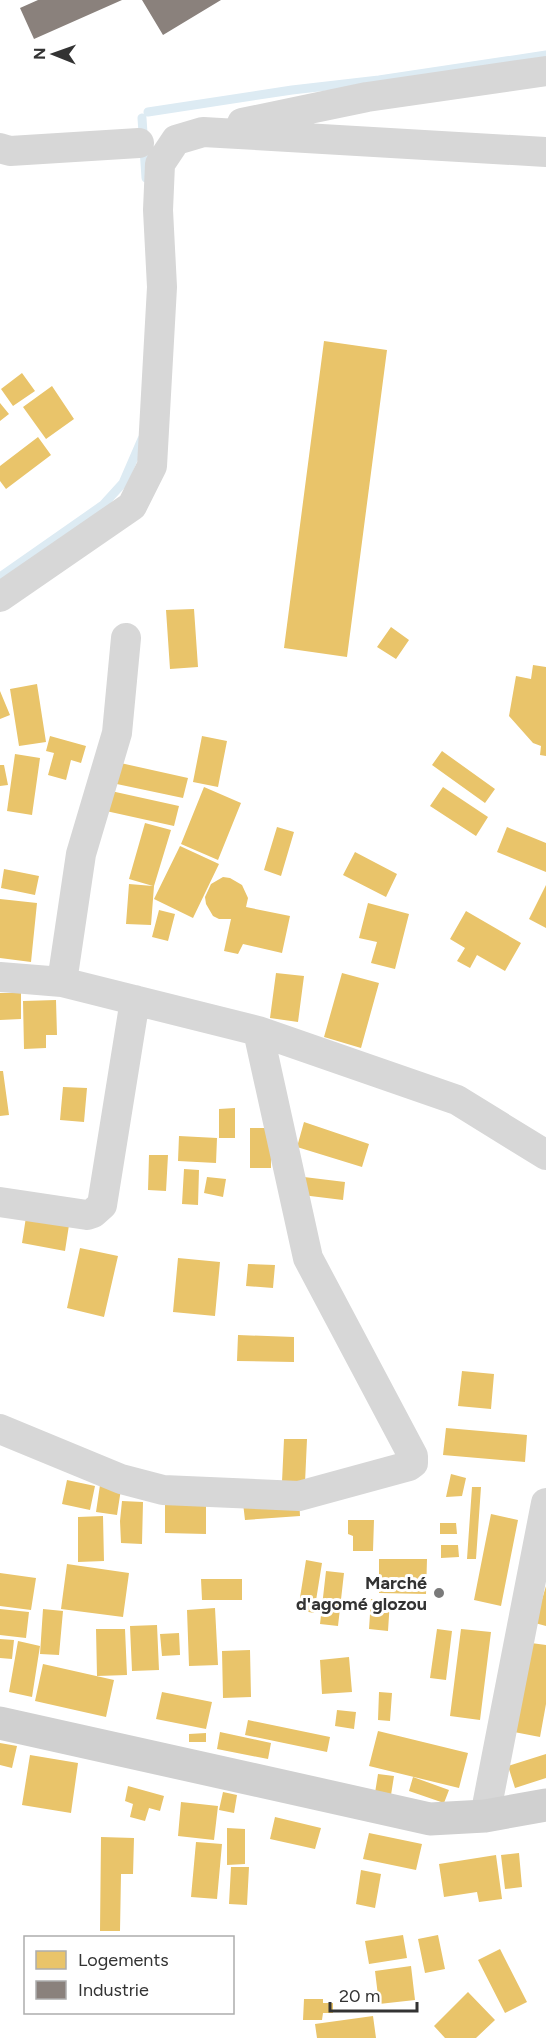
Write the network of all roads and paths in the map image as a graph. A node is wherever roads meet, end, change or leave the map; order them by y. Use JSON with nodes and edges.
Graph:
{"nodes":[{"id":1,"x":546,"y":71,"type":"edge"},
{"id":2,"x":166,"y":139,"type":"junction"},
{"id":3,"x":0,"y":148,"type":"edge"},
{"id":4,"x":546,"y":152,"type":"edge"},
{"id":5,"x":0,"y":597,"type":"edge"},
{"id":6,"x":126,"y":638,"type":"dead end"},
{"id":7,"x":0,"y":977,"type":"edge"},
{"id":8,"x":62,"y":982,"type":"junction"},
{"id":9,"x":135,"y":1000,"type":"junction"},
{"id":10,"x":258,"y":1031,"type":"junction"},
{"id":11,"x":546,"y":1155,"type":"edge"},
{"id":12,"x":0,"y":1202,"type":"edge"},
{"id":13,"x":0,"y":1429,"type":"edge"},
{"id":14,"x":546,"y":1503,"type":"edge"},
{"id":15,"x":0,"y":1723,"type":"edge"},
{"id":16,"x":546,"y":1805,"type":"edge"},
{"id":17,"x":485,"y":1816,"type":"junction"}],
"edges":[{"from":1,"to":2,"type":"street"},
{"from":2,"to":3,"type":"street"},
{"from":2,"to":4,"type":"street"},
{"from":2,"to":5,"type":"street"},
{"from":6,"to":8,"type":"street"},
{"from":7,"to":8,"type":"street"},
{"from":8,"to":9,"type":"street"},
{"from":9,"to":10,"type":"street"},
{"from":9,"to":12,"type":"street"},
{"from":10,"to":11,"type":"street"},
{"from":10,"to":13,"type":"street"},
{"from":14,"to":17,"type":"street"},
{"from":15,"to":17,"type":"street"},
{"from":16,"to":17,"type":"street"}]}
